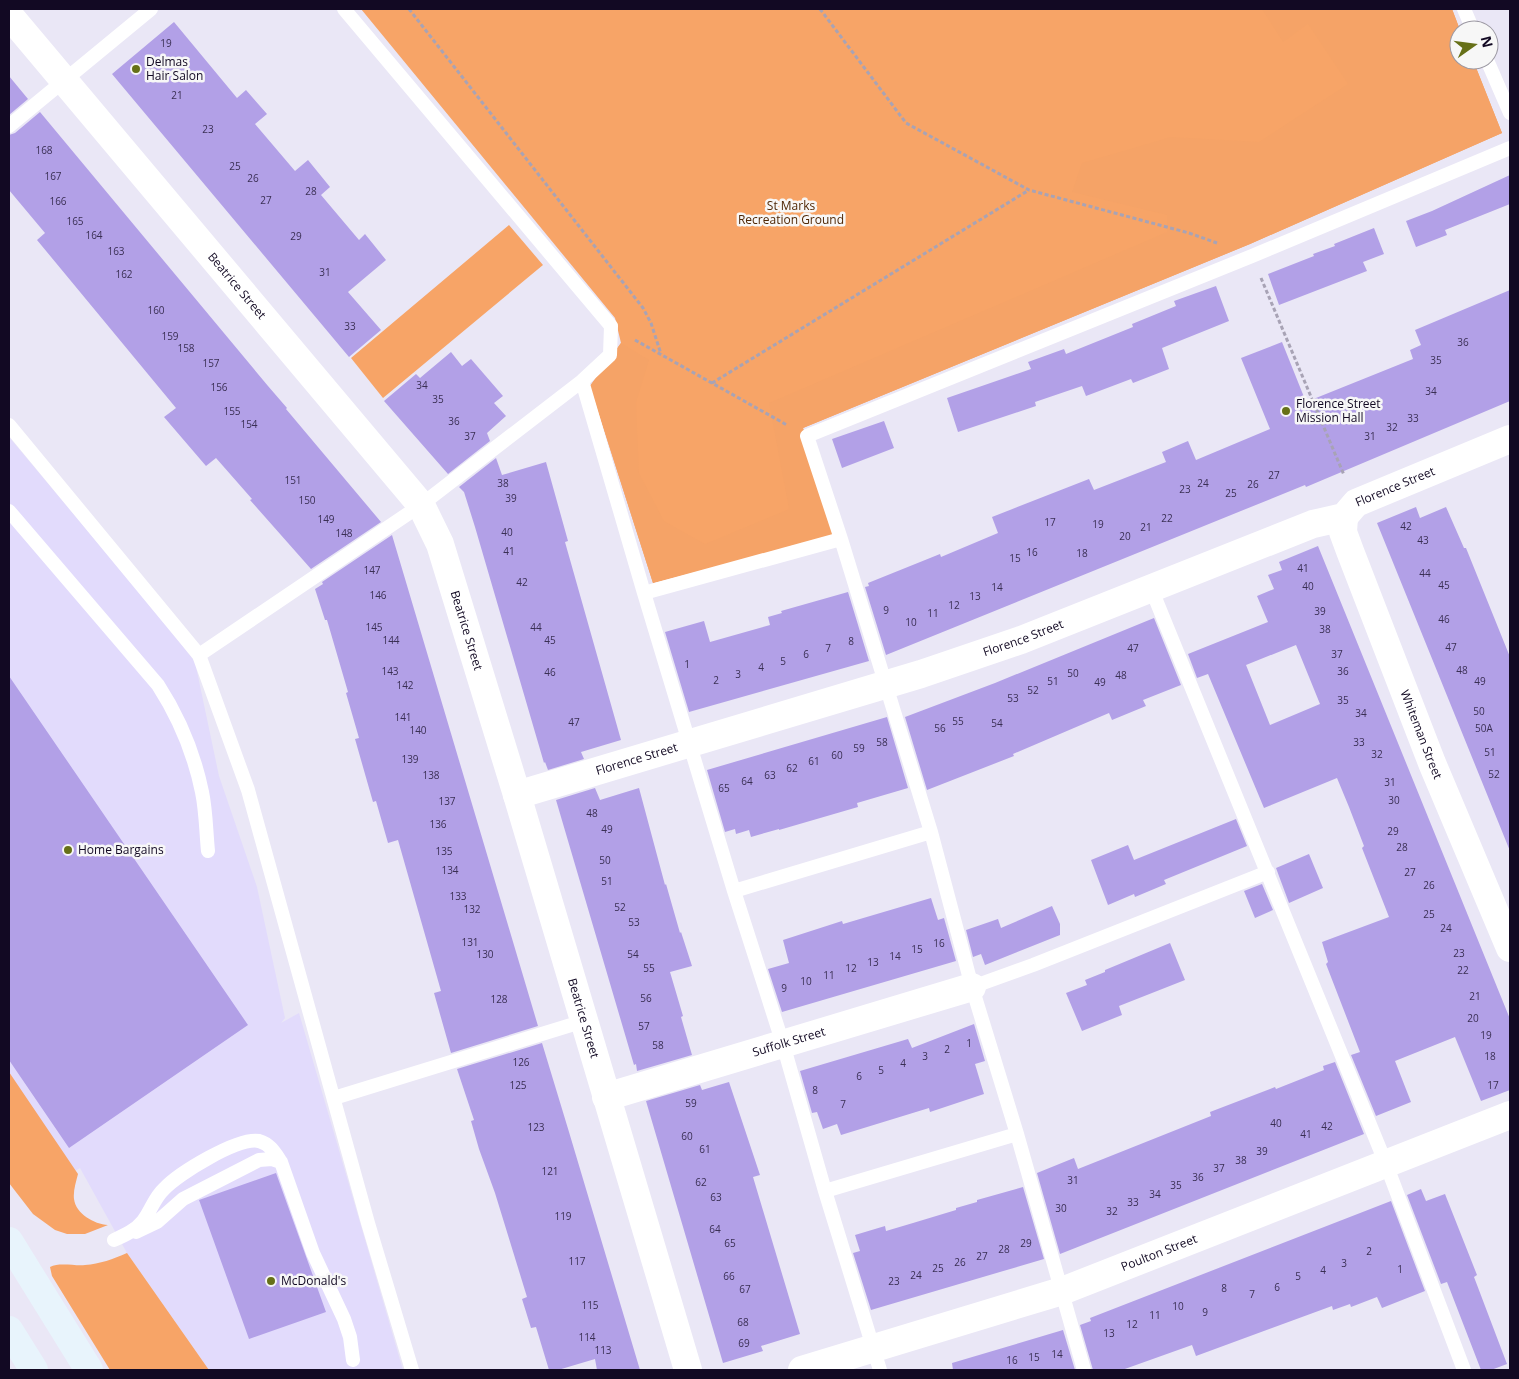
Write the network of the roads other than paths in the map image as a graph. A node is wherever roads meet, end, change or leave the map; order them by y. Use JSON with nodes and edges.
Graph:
{"nodes":[{"id":1,"x":151,"y":9,"type":"edge"},
{"id":2,"x":344,"y":9,"type":"edge"},
{"id":3,"x":9,"y":16,"type":"edge"},
{"id":4,"x":1491,"y":70,"type":"edge"},
{"id":5,"x":64,"y":81,"type":"junction"},
{"id":6,"x":1510,"y":113,"type":"edge"},
{"id":7,"x":9,"y":126,"type":"edge"},
{"id":8,"x":1510,"y":148,"type":"edge"},
{"id":9,"x":582,"y":381,"type":"junction"},
{"id":10,"x":9,"y":425,"type":"edge"},
{"id":11,"x":1510,"y":439,"type":"edge"},
{"id":12,"x":421,"y":505,"type":"junction"},
{"id":13,"x":1350,"y":510,"type":"junction"},
{"id":14,"x":9,"y":511,"type":"edge"},
{"id":15,"x":841,"y":539,"type":"junction"},
{"id":16,"x":1151,"y":588,"type":"junction"},
{"id":17,"x":644,"y":593,"type":"junction"},
{"id":18,"x":199,"y":654,"type":"junction"},
{"id":19,"x":886,"y":684,"type":"junction"},
{"id":20,"x":689,"y":742,"type":"junction"},
{"id":21,"x":517,"y":795,"type":"junction"},
{"id":22,"x":931,"y":832,"type":"junction"},
{"id":23,"x":208,"y":850,"type":"dead end"},
{"id":24,"x":1268,"y":872,"type":"junction"},
{"id":25,"x":734,"y":892,"type":"junction"},
{"id":26,"x":1510,"y":948,"type":"edge"},
{"id":27,"x":972,"y":987,"type":"junction"},
{"id":28,"x":584,"y":1021,"type":"junction"},
{"id":29,"x":783,"y":1044,"type":"junction"},
{"id":30,"x":606,"y":1096,"type":"junction"},
{"id":31,"x":334,"y":1098,"type":"junction"},
{"id":32,"x":1510,"y":1116,"type":"edge"},
{"id":33,"x":1017,"y":1134,"type":"junction"},
{"id":34,"x":281,"y":1162,"type":"junction"},
{"id":35,"x":1386,"y":1164,"type":"junction"},
{"id":36,"x":825,"y":1191,"type":"junction"},
{"id":37,"x":9,"y":1241,"type":"edge"},
{"id":38,"x":1062,"y":1291,"type":"junction"},
{"id":39,"x":9,"y":1330,"type":"edge"},
{"id":40,"x":877,"y":1359,"type":"edge"},
{"id":41,"x":353,"y":1360,"type":"dead end"},
{"id":42,"x":34,"y":1370,"type":"edge"},
{"id":43,"x":88,"y":1370,"type":"edge"},
{"id":44,"x":412,"y":1370,"type":"edge"},
{"id":45,"x":688,"y":1370,"type":"edge"},
{"id":46,"x":802,"y":1370,"type":"edge"},
{"id":47,"x":1084,"y":1370,"type":"edge"},
{"id":48,"x":1464,"y":1370,"type":"edge"}],
"edges":[{"from":1,"to":5,"type":"lane"},
{"from":2,"to":9,"type":"lane"},
{"from":3,"to":5,"type":"street","name":"Beatrice Street"},
{"from":4,"to":6,"type":"lane"},
{"from":5,"to":7,"type":"lane"},
{"from":5,"to":12,"type":"street","name":"Beatrice Street"},
{"from":8,"to":15,"type":"lane"},
{"from":9,"to":12,"type":"lane"},
{"from":9,"to":17,"type":"lane"},
{"from":10,"to":18,"type":"lane"},
{"from":11,"to":13,"type":"street","name":"Florence Street"},
{"from":12,"to":18,"type":"lane"},
{"from":12,"to":21,"type":"street","name":"Beatrice Street"},
{"from":13,"to":16,"type":"street","name":"Florence Street"},
{"from":13,"to":26,"type":"street","name":"Whiteman Street"},
{"from":14,"to":23,"type":"lane"},
{"from":15,"to":17,"type":"lane"},
{"from":15,"to":19,"type":"lane"},
{"from":16,"to":19,"type":"street","name":"Florence Street"},
{"from":16,"to":24,"type":"lane"},
{"from":17,"to":20,"type":"lane"},
{"from":18,"to":31,"type":"lane"},
{"from":19,"to":20,"type":"street","name":"Florence Street"},
{"from":19,"to":22,"type":"lane"},
{"from":20,"to":21,"type":"street","name":"Florence Street"},
{"from":20,"to":25,"type":"lane"},
{"from":21,"to":28,"type":"street","name":"Beatrice Street"},
{"from":22,"to":25,"type":"lane"},
{"from":22,"to":27,"type":"lane"},
{"from":24,"to":27,"type":"lane"},
{"from":24,"to":35,"type":"lane"},
{"from":25,"to":29,"type":"lane"},
{"from":27,"to":29,"type":"street","name":"Suffolk Street"},
{"from":27,"to":33,"type":"lane"},
{"from":28,"to":30,"type":"street","name":"Beatrice Street"},
{"from":28,"to":31,"type":"lane"},
{"from":29,"to":30,"type":"street","name":"Suffolk Street"},
{"from":29,"to":36,"type":"lane"},
{"from":30,"to":45,"type":"street","name":"Beatrice Street"},
{"from":31,"to":44,"type":"lane"},
{"from":32,"to":35,"type":"street","name":"Poulton Street"},
{"from":33,"to":36,"type":"lane"},
{"from":33,"to":38,"type":"lane"},
{"from":34,"to":34,"type":"lane"},
{"from":34,"to":41,"type":"lane"},
{"from":35,"to":38,"type":"street","name":"Poulton Street"},
{"from":35,"to":48,"type":"lane"},
{"from":36,"to":40,"type":"lane"},
{"from":37,"to":43,"type":"main road"},
{"from":38,"to":40,"type":"street","name":"Poulton Street"},
{"from":38,"to":47,"type":"lane"},
{"from":39,"to":42,"type":"main road"},
{"from":40,"to":46,"type":"street","name":"Poulton Street"}]}
